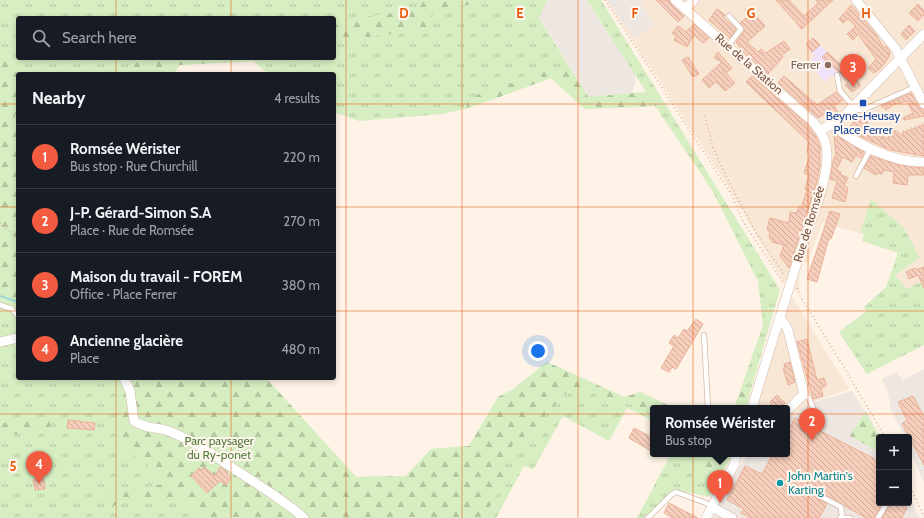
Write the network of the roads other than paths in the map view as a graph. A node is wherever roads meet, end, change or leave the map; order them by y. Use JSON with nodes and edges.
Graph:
{"nodes":[{"id":1,"x":676,"y":0,"type":"edge"},
{"id":2,"x":694,"y":0,"type":"edge"},
{"id":3,"x":856,"y":0,"type":"edge"},
{"id":4,"x":685,"y":9,"type":"junction"},
{"id":5,"x":729,"y":16,"type":"dead end"},
{"id":6,"x":924,"y":34,"type":"edge"},
{"id":7,"x":728,"y":46,"type":"junction"},
{"id":8,"x":900,"y":58,"type":"junction"},
{"id":9,"x":837,"y":75,"type":"dead end"},
{"id":10,"x":916,"y":87,"type":"junction"},
{"id":11,"x":924,"y":103,"type":"edge"},
{"id":12,"x":852,"y":108,"type":"junction"},
{"id":13,"x":833,"y":124,"type":"junction"},
{"id":14,"x":820,"y":130,"type":"junction"},
{"id":15,"x":871,"y":148,"type":"junction"},
{"id":16,"x":924,"y":162,"type":"edge"},
{"id":17,"x":856,"y":176,"type":"dead end"},
{"id":18,"x":0,"y":305,"type":"edge"},
{"id":19,"x":16,"y":314,"type":"edge"},
{"id":20,"x":779,"y":318,"type":"junction"},
{"id":21,"x":704,"y":335,"type":"dead end"},
{"id":22,"x":16,"y":338,"type":"edge"},
{"id":23,"x":0,"y":342,"type":"edge"},
{"id":24,"x":125,"y":380,"type":"edge"},
{"id":25,"x":804,"y":394,"type":"junction"},
{"id":26,"x":708,"y":405,"type":"edge"},
{"id":27,"x":753,"y":405,"type":"edge"},
{"id":28,"x":790,"y":408,"type":"edge"},
{"id":29,"x":814,"y":410,"type":"dead end"},
{"id":30,"x":736,"y":457,"type":"edge"},
{"id":31,"x":742,"y":457,"type":"edge"},
{"id":32,"x":734,"y":465,"type":"junction"},
{"id":33,"x":820,"y":496,"type":"dead end"},
{"id":34,"x":885,"y":506,"type":"edge"},
{"id":35,"x":712,"y":507,"type":"junction"},
{"id":36,"x":304,"y":518,"type":"edge"},
{"id":37,"x":648,"y":518,"type":"edge"},
{"id":38,"x":706,"y":518,"type":"edge"},
{"id":39,"x":732,"y":518,"type":"edge"},
{"id":40,"x":841,"y":518,"type":"edge"},
{"id":41,"x":850,"y":518,"type":"edge"},
{"id":42,"x":878,"y":518,"type":"edge"}],
"edges":[{"from":1,"to":4,"type":"street","name":"Rue de la Station"},
{"from":2,"to":4,"type":"street"},
{"from":3,"to":8,"type":"street"},
{"from":4,"to":7,"type":"street","name":"Rue de la Station"},
{"from":5,"to":7,"type":"lane"},
{"from":6,"to":8,"type":"street"},
{"from":7,"to":14,"type":"street","name":"Rue de la Station"},
{"from":8,"to":10,"type":"street"},
{"from":8,"to":12,"type":"street"},
{"from":9,"to":12,"type":"lane"},
{"from":10,"to":11,"type":"street"},
{"from":10,"to":12,"type":"lane"},
{"from":12,"to":13,"type":"street"},
{"from":13,"to":14,"type":"street"},
{"from":13,"to":15,"type":"street"},
{"from":14,"to":20,"type":"street","name":"Rue de Romsée"},
{"from":15,"to":16,"type":"street"},
{"from":15,"to":17,"type":"lane"},
{"from":18,"to":19,"type":"lane"},
{"from":20,"to":25,"type":"street"},
{"from":20,"to":27,"type":"street","name":"Rue de Romsée"},
{"from":21,"to":26,"type":"lane"},
{"from":22,"to":23,"type":"street"},
{"from":24,"to":36,"type":"street"},
{"from":25,"to":28,"type":"street"},
{"from":25,"to":29,"type":"lane"},
{"from":30,"to":32,"type":"street"},
{"from":31,"to":32,"type":"street"},
{"from":32,"to":35,"type":"street"},
{"from":33,"to":40,"type":"lane"},
{"from":34,"to":42,"type":"lane"},
{"from":35,"to":37,"type":"lane"},
{"from":35,"to":38,"type":"street"},
{"from":35,"to":39,"type":"street"},
{"from":40,"to":41,"type":"lane"}]}
